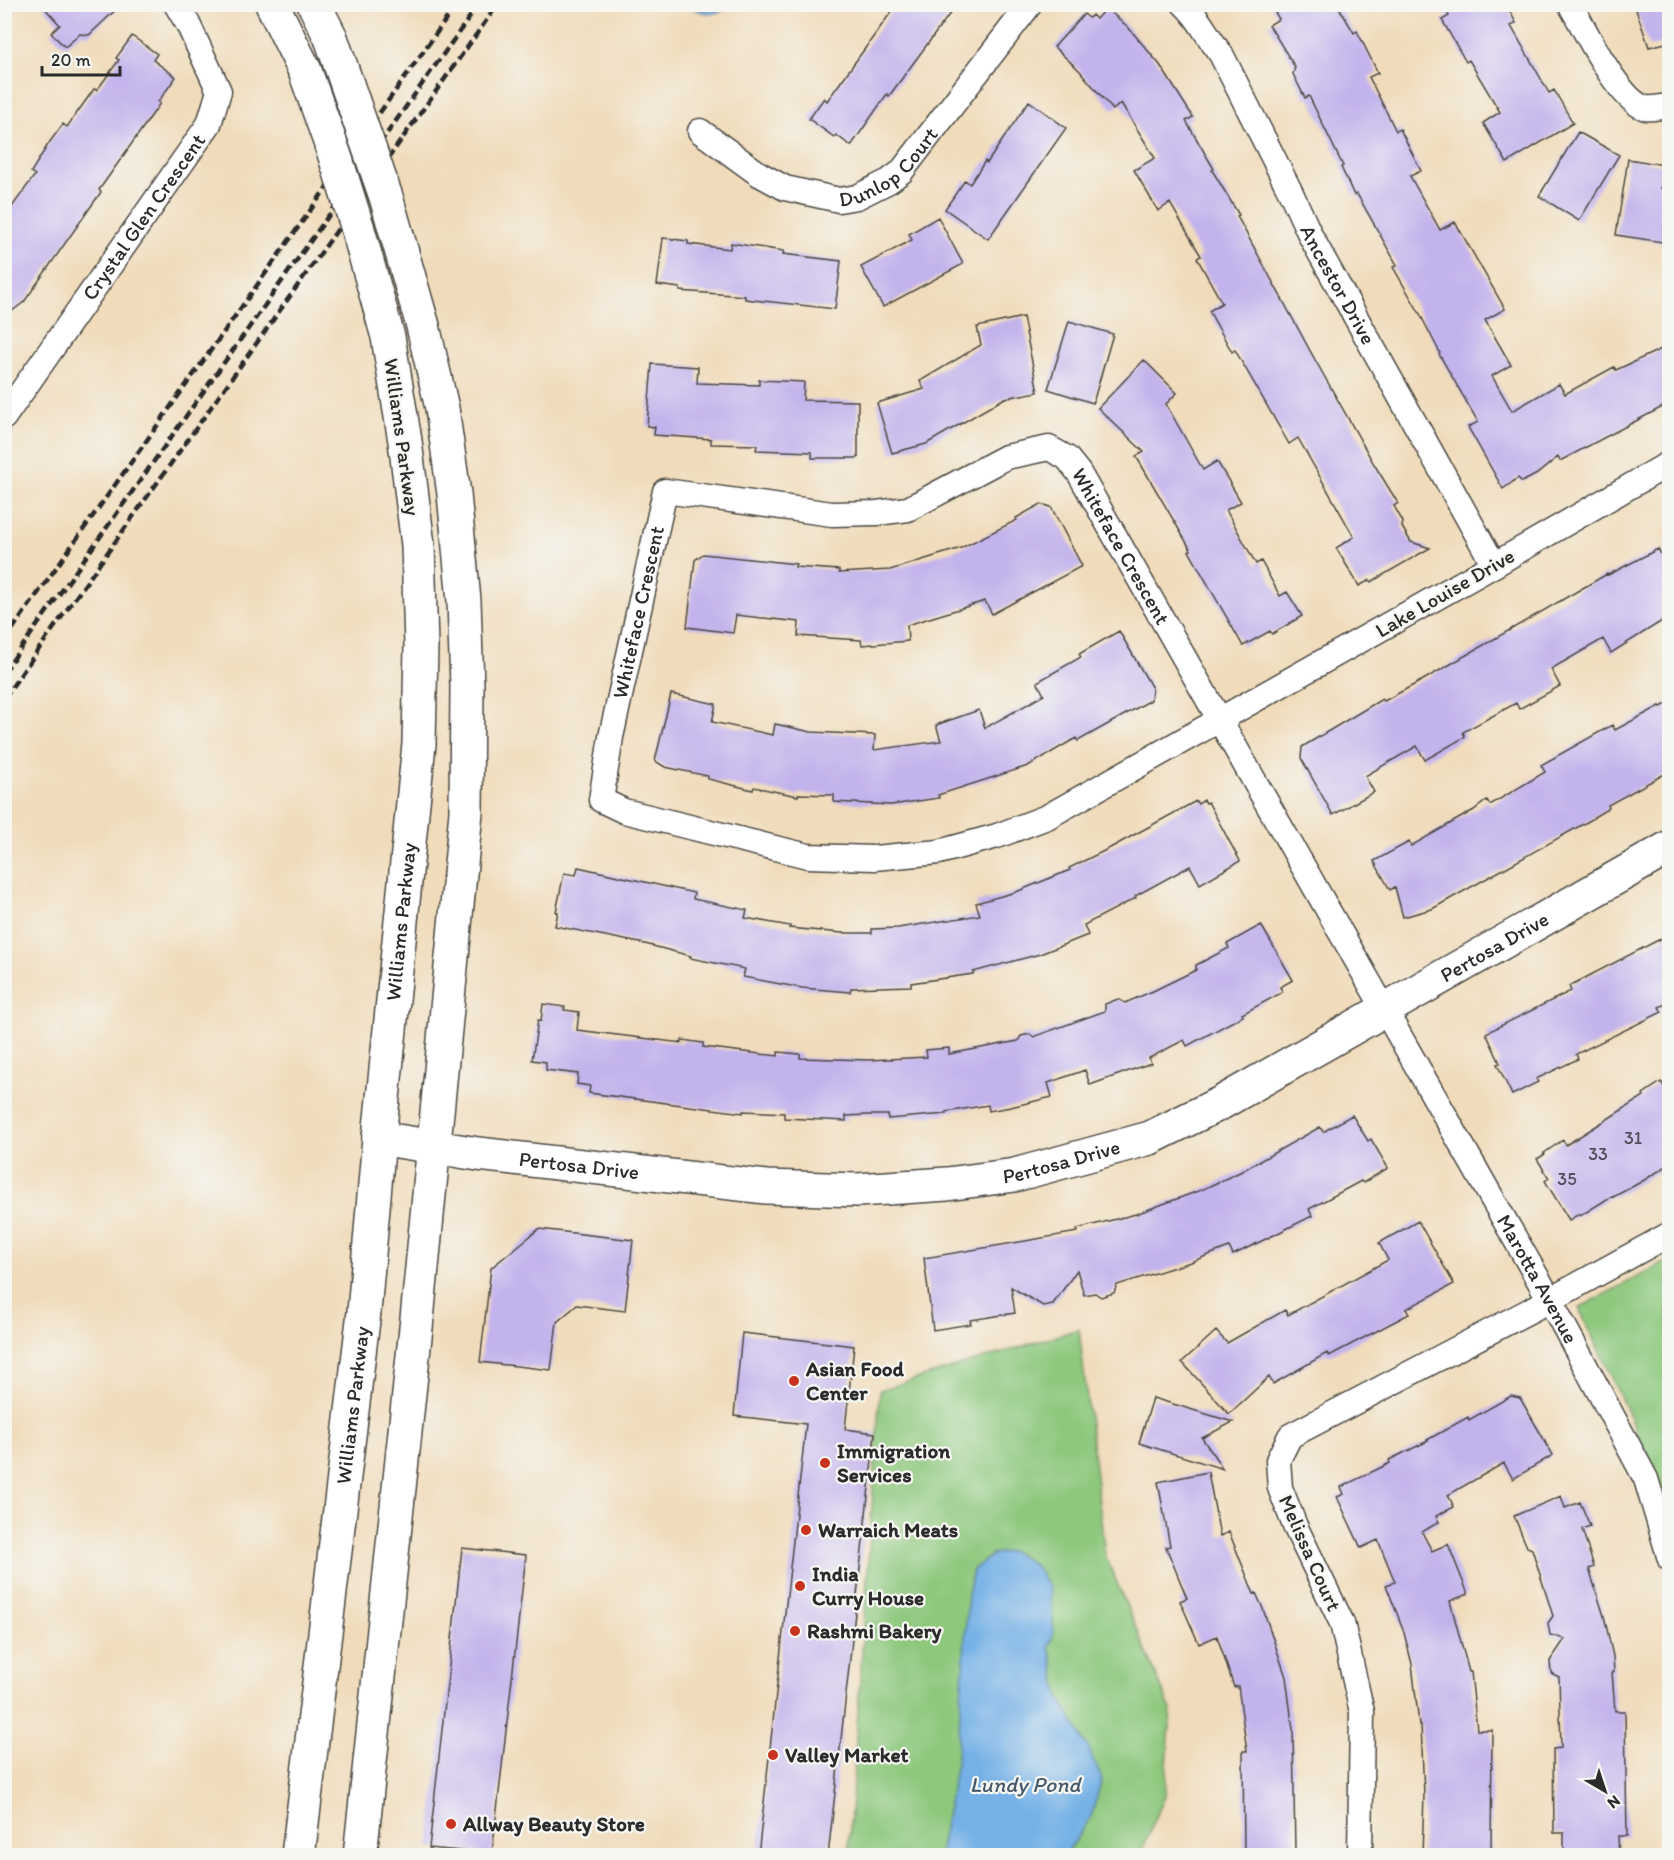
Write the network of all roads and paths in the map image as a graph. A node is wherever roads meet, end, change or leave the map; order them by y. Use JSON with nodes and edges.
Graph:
{"nodes":[{"id":1,"x":176,"y":4,"type":"edge"},
{"id":2,"x":272,"y":4,"type":"edge"},
{"id":3,"x":314,"y":4,"type":"edge"},
{"id":4,"x":1030,"y":4,"type":"edge"},
{"id":5,"x":1184,"y":4,"type":"edge"},
{"id":6,"x":1570,"y":4,"type":"edge"},
{"id":7,"x":1670,"y":106,"type":"edge"},
{"id":8,"x":700,"y":130,"type":"dead end"},
{"id":9,"x":4,"y":417,"type":"edge"},
{"id":10,"x":1670,"y":464,"type":"edge"},
{"id":11,"x":1494,"y":565,"type":"junction"},
{"id":12,"x":1219,"y":721,"type":"junction"},
{"id":13,"x":1670,"y":847,"type":"edge"},
{"id":14,"x":1385,"y":1008,"type":"junction"},
{"id":15,"x":379,"y":1138,"type":"junction"},
{"id":16,"x":434,"y":1146,"type":"junction"},
{"id":17,"x":1670,"y":1234,"type":"edge"},
{"id":18,"x":1550,"y":1300,"type":"junction"},
{"id":19,"x":1670,"y":1559,"type":"edge"},
{"id":20,"x":298,"y":1856,"type":"edge"},
{"id":21,"x":360,"y":1856,"type":"edge"},
{"id":22,"x":1360,"y":1856,"type":"edge"}],
"edges":[{"from":1,"to":9,"type":"street","name":"Crystal Glen Crescent"},
{"from":2,"to":15,"type":"main road","name":"Williams Parkway","bridge":true},
{"from":3,"to":16,"type":"main road","name":"Williams Parkway","bridge":true},
{"from":4,"to":8,"type":"street","name":"Dunlop Court"},
{"from":5,"to":11,"type":"street","name":"Ancestor Drive"},
{"from":6,"to":7,"type":"street"},
{"from":10,"to":11,"type":"street","name":"Lake Louise Drive"},
{"from":11,"to":12,"type":"street","name":"Lake Louise Drive"},
{"from":12,"to":12,"type":"street","name":"Whiteface Crescent"},
{"from":12,"to":14,"type":"street","name":"Whiteface Crescent"},
{"from":13,"to":14,"type":"main road","name":"Pertosa Drive"},
{"from":14,"to":16,"type":"main road","name":"Pertosa Drive"},
{"from":14,"to":18,"type":"street","name":"Marotta Avenue"},
{"from":15,"to":16,"type":"main road","name":"Pertosa Drive"},
{"from":15,"to":20,"type":"main road","name":"Williams Parkway"},
{"from":16,"to":21,"type":"main road","name":"Williams Parkway"},
{"from":17,"to":18,"type":"street","name":"Melissa Court"},
{"from":18,"to":19,"type":"street","name":"Marotta Avenue"},
{"from":18,"to":22,"type":"street","name":"Melissa Court"}]}
